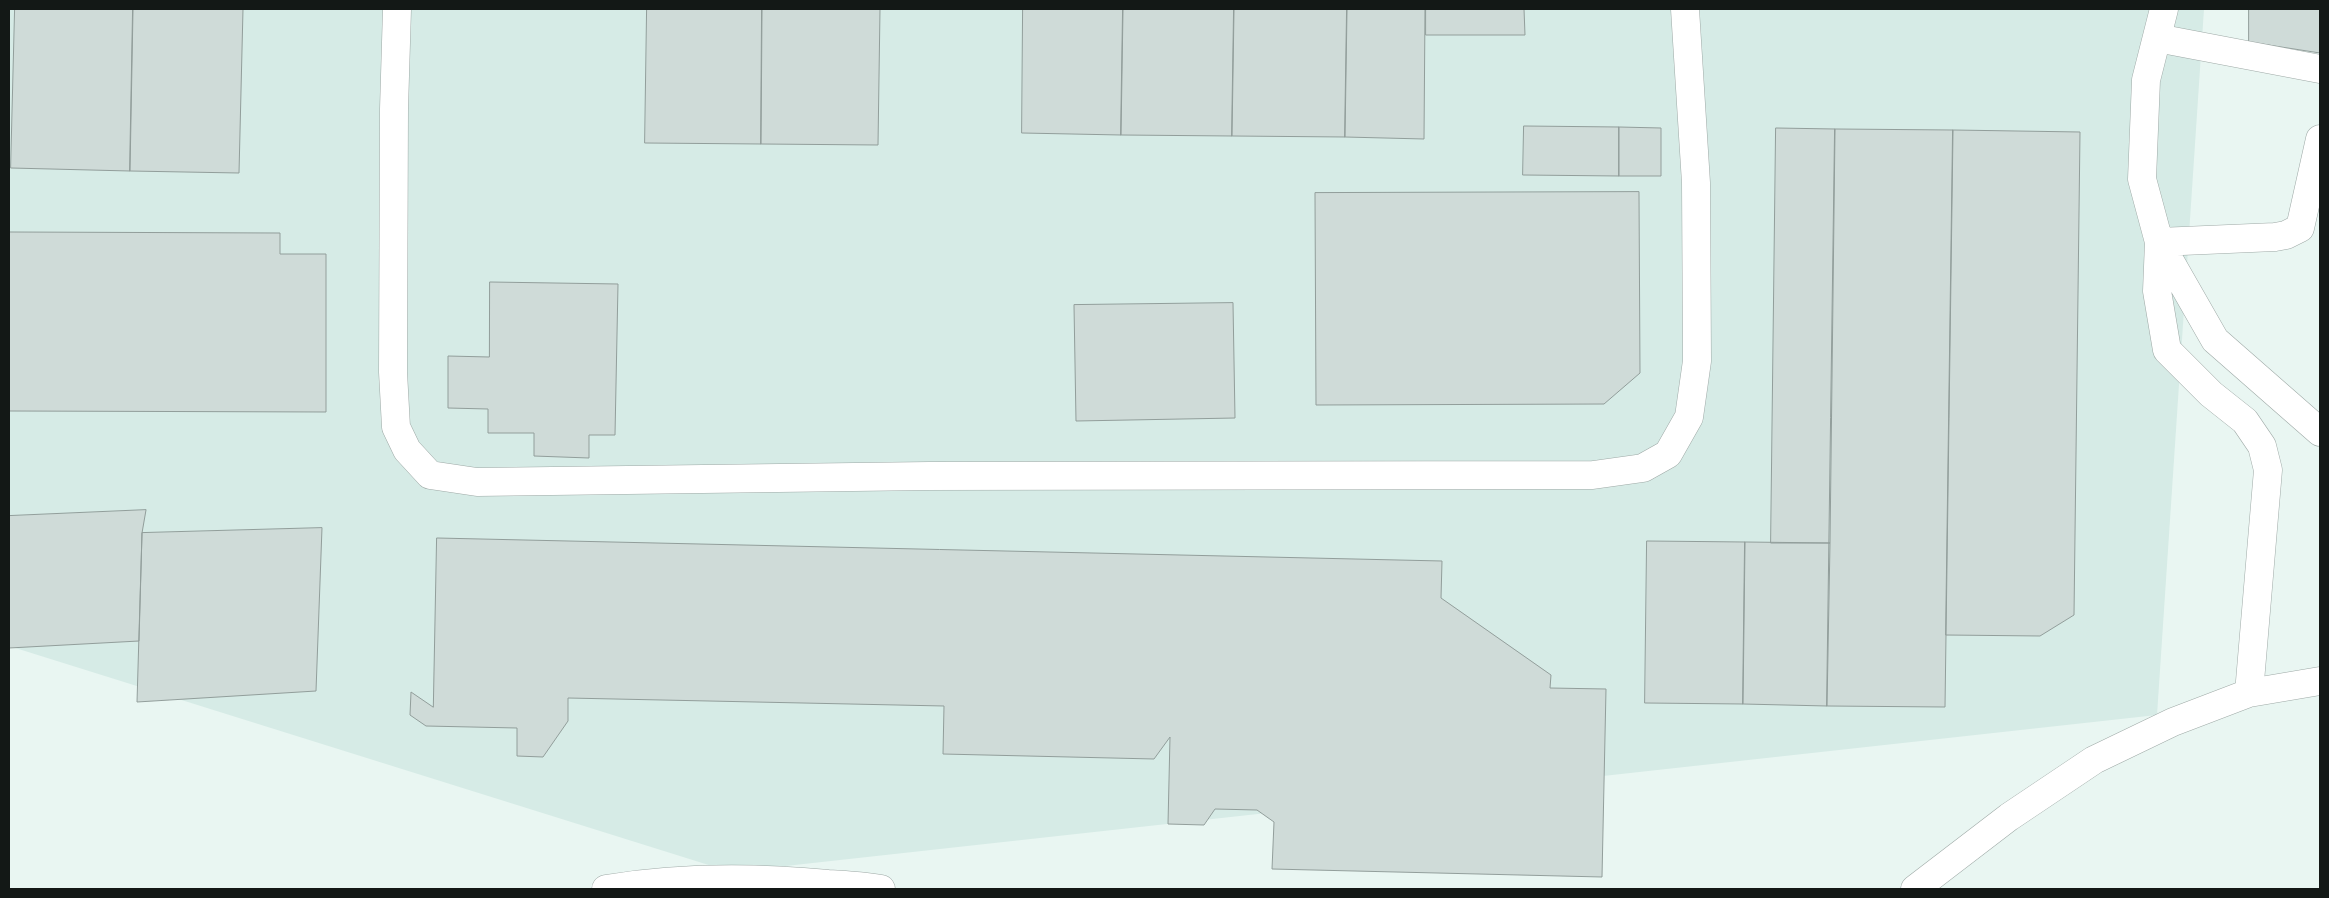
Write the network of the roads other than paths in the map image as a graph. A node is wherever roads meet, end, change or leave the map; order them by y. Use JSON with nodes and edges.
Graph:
{"nodes":[{"id":1,"x":397,"y":9,"type":"edge"},
{"id":2,"x":1685,"y":9,"type":"edge"},
{"id":3,"x":2164,"y":9,"type":"edge"},
{"id":4,"x":2157,"y":38,"type":"junction"},
{"id":5,"x":2320,"y":69,"type":"edge"},
{"id":6,"x":2320,"y":139,"type":"edge"},
{"id":7,"x":2159,"y":242,"type":"junction"},
{"id":8,"x":2320,"y":432,"type":"edge"},
{"id":9,"x":2320,"y":681,"type":"edge"},
{"id":10,"x":2249,"y":693,"type":"junction"},
{"id":11,"x":606,"y":889,"type":"edge"},
{"id":12,"x":881,"y":889,"type":"edge"},
{"id":13,"x":1914,"y":889,"type":"edge"}],
"edges":[{"from":1,"to":2,"type":"street"},
{"from":3,"to":4,"type":"street"},
{"from":4,"to":5,"type":"street"},
{"from":4,"to":7,"type":"street"},
{"from":6,"to":7,"type":"street"},
{"from":7,"to":8,"type":"street"},
{"from":7,"to":10,"type":"street"},
{"from":9,"to":10,"type":"street"},
{"from":10,"to":13,"type":"street"},
{"from":11,"to":12,"type":"street"}]}
